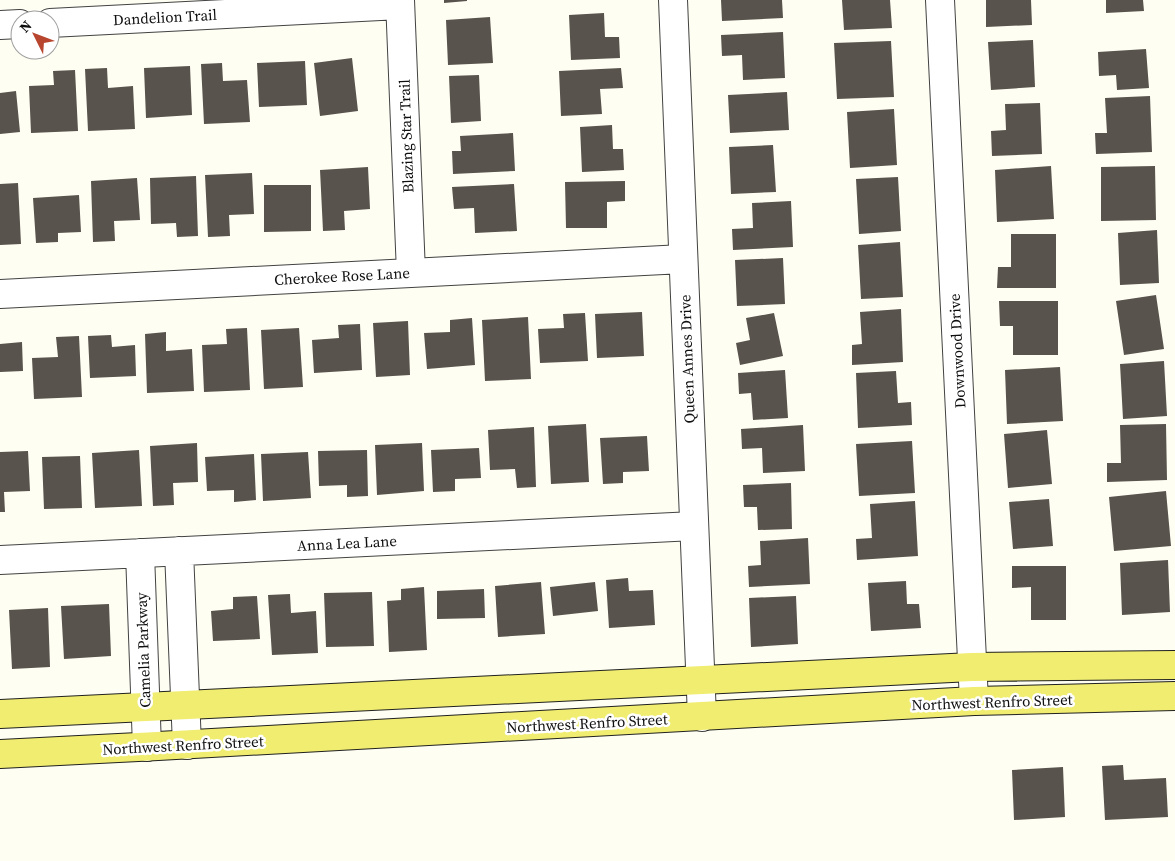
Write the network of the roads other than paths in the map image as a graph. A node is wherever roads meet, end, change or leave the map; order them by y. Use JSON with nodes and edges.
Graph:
{"nodes":[{"id":1,"x":672,"y":0,"type":"edge"},
{"id":2,"x":940,"y":0,"type":"edge"},
{"id":3,"x":400,"y":2,"type":"edge"},
{"id":4,"x":60,"y":22,"type":"edge"},
{"id":5,"x":683,"y":259,"type":"junction"},
{"id":6,"x":411,"y":273,"type":"junction"},
{"id":7,"x":0,"y":294,"type":"edge"},
{"id":8,"x":694,"y":526,"type":"junction"},
{"id":9,"x":179,"y":551,"type":"junction"},
{"id":10,"x":140,"y":553,"type":"junction"},
{"id":11,"x":0,"y":560,"type":"edge"},
{"id":12,"x":1175,"y":665,"type":"edge"},
{"id":13,"x":972,"y":667,"type":"junction"},
{"id":14,"x":700,"y":681,"type":"junction"},
{"id":15,"x":1175,"y":696,"type":"edge"},
{"id":16,"x":974,"y":702,"type":"junction"},
{"id":17,"x":186,"y":706,"type":"junction"},
{"id":18,"x":145,"y":707,"type":"junction"},
{"id":19,"x":0,"y":714,"type":"edge"},
{"id":20,"x":702,"y":717,"type":"junction"},
{"id":21,"x":187,"y":745,"type":"junction"},
{"id":22,"x":147,"y":747,"type":"junction"},
{"id":23,"x":0,"y":754,"type":"edge"}],
"edges":[{"from":1,"to":5,"type":"street","name":"Queen Annes Drive"},
{"from":2,"to":13,"type":"street","name":"Downwood Drive"},
{"from":3,"to":4,"type":"street","name":"Dandelion Trail"},
{"from":3,"to":6,"type":"street","name":"Blazing Star Trail"},
{"from":5,"to":6,"type":"street","name":"Cherokee Rose Lane"},
{"from":5,"to":8,"type":"street","name":"Queen Annes Drive"},
{"from":6,"to":7,"type":"street","name":"Cherokee Rose Lane"},
{"from":8,"to":9,"type":"street","name":"Anna Lea Lane"},
{"from":8,"to":14,"type":"street","name":"Queen Annes Drive"},
{"from":9,"to":10,"type":"street","name":"Anna Lea Lane"},
{"from":9,"to":17,"type":"street"},
{"from":10,"to":11,"type":"street","name":"Anna Lea Lane"},
{"from":10,"to":18,"type":"street","name":"Camelia Parkway"},
{"from":12,"to":13,"type":"main road"},
{"from":13,"to":14,"type":"main road"},
{"from":13,"to":16,"type":"street","name":"Downwood Drive"},
{"from":14,"to":17,"type":"main road"},
{"from":14,"to":20,"type":"street","name":"Queen Annes Drive"},
{"from":15,"to":16,"type":"main road","name":"Northwest Renfro Street"},
{"from":16,"to":20,"type":"main road","name":"Northwest Renfro Street"},
{"from":17,"to":18,"type":"main road"},
{"from":17,"to":21,"type":"street"},
{"from":18,"to":19,"type":"main road"},
{"from":18,"to":22,"type":"street","name":"Camelia Parkway"},
{"from":20,"to":21,"type":"main road","name":"Northwest Renfro Street"},
{"from":21,"to":22,"type":"main road","name":"Northwest Renfro Street"},
{"from":22,"to":23,"type":"main road","name":"Northwest Renfro Street"}]}
